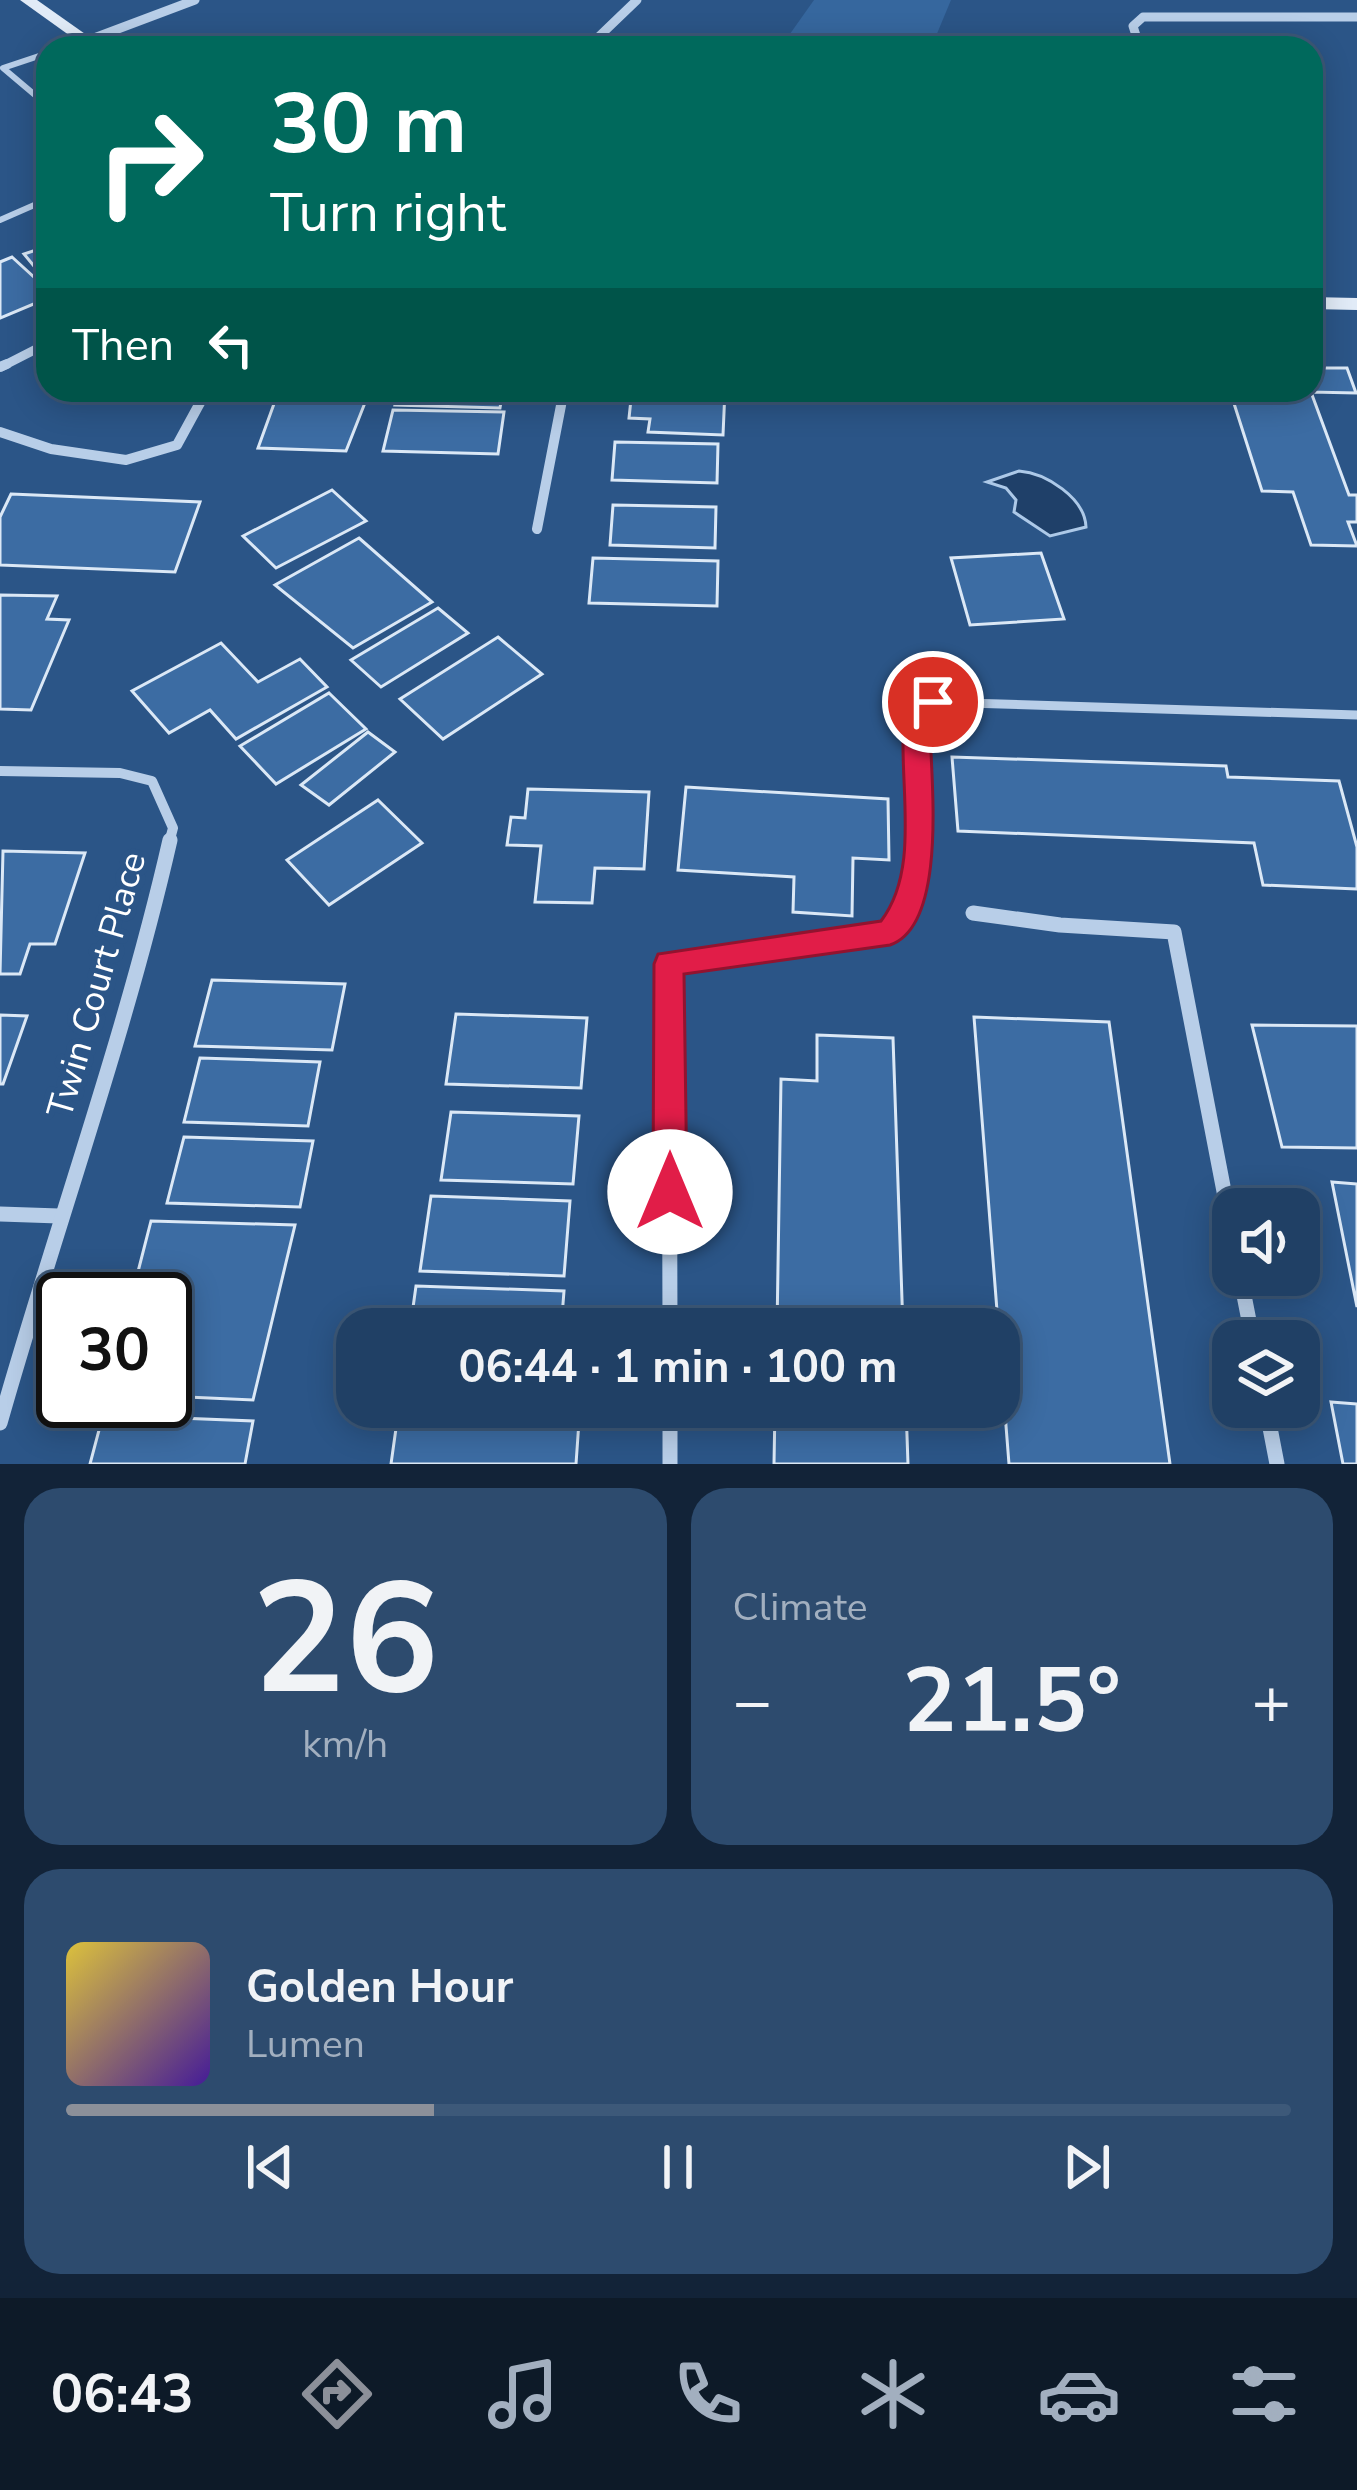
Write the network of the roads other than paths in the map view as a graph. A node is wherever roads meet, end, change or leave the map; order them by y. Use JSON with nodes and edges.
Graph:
{"nodes":[{"id":1,"x":27,"y":0,"type":"edge"},
{"id":2,"x":195,"y":0,"type":"edge"},
{"id":3,"x":637,"y":0,"type":"edge"},
{"id":4,"x":1357,"y":17,"type":"edge"},
{"id":5,"x":78,"y":36,"type":"edge"},
{"id":6,"x":112,"y":36,"type":"edge"},
{"id":7,"x":600,"y":36,"type":"edge"},
{"id":8,"x":1136,"y":36,"type":"edge"},
{"id":9,"x":36,"y":57,"type":"edge"},
{"id":10,"x":2,"y":67,"type":"edge"},
{"id":11,"x":36,"y":96,"type":"edge"},
{"id":12,"x":36,"y":204,"type":"edge"},
{"id":13,"x":0,"y":220,"type":"edge"},
{"id":14,"x":1323,"y":303,"type":"edge"},
{"id":15,"x":1357,"y":304,"type":"edge"},
{"id":16,"x":36,"y":349,"type":"edge"},
{"id":17,"x":0,"y":367,"type":"edge"},
{"id":18,"x":200,"y":402,"type":"edge"},
{"id":19,"x":562,"y":402,"type":"edge"},
{"id":20,"x":0,"y":432,"type":"edge"},
{"id":21,"x":537,"y":529,"type":"dead end"},
{"id":22,"x":1357,"y":715,"type":"edge"},
{"id":23,"x":0,"y":771,"type":"edge"},
{"id":24,"x":973,"y":913,"type":"dead end"},
{"id":25,"x":669,"y":964,"type":"joint"},
{"id":26,"x":1223,"y":1188,"type":"edge"},
{"id":27,"x":0,"y":1214,"type":"edge"},
{"id":28,"x":59,"y":1216,"type":"junction"},
{"id":29,"x":670,"y":1308,"type":"edge"},
{"id":30,"x":0,"y":1423,"type":"edge"},
{"id":31,"x":670,"y":1428,"type":"edge"},
{"id":32,"x":1270,"y":1428,"type":"edge"},
{"id":33,"x":670,"y":1464,"type":"edge"},
{"id":34,"x":1276,"y":1464,"type":"edge"}],
"edges":[{"from":1,"to":5,"type":"street"},
{"from":2,"to":6,"type":"street"},
{"from":3,"to":7,"type":"street"},
{"from":4,"to":8,"type":"street"},
{"from":9,"to":10,"type":"lane"},
{"from":10,"to":11,"type":"lane"},
{"from":12,"to":13,"type":"lane"},
{"from":14,"to":15,"type":"street"},
{"from":16,"to":17,"type":"street"},
{"from":18,"to":20,"type":"street"},
{"from":19,"to":21,"type":"street"},
{"from":22,"to":25,"type":"lane"},
{"from":23,"to":28,"type":"street","name":"Twin Court Place"},
{"from":24,"to":26,"type":"street"},
{"from":25,"to":29,"type":"street"},
{"from":27,"to":28,"type":"street"},
{"from":28,"to":30,"type":"street","name":"Twin Court Place"},
{"from":31,"to":33,"type":"street"},
{"from":32,"to":34,"type":"street"}]}
